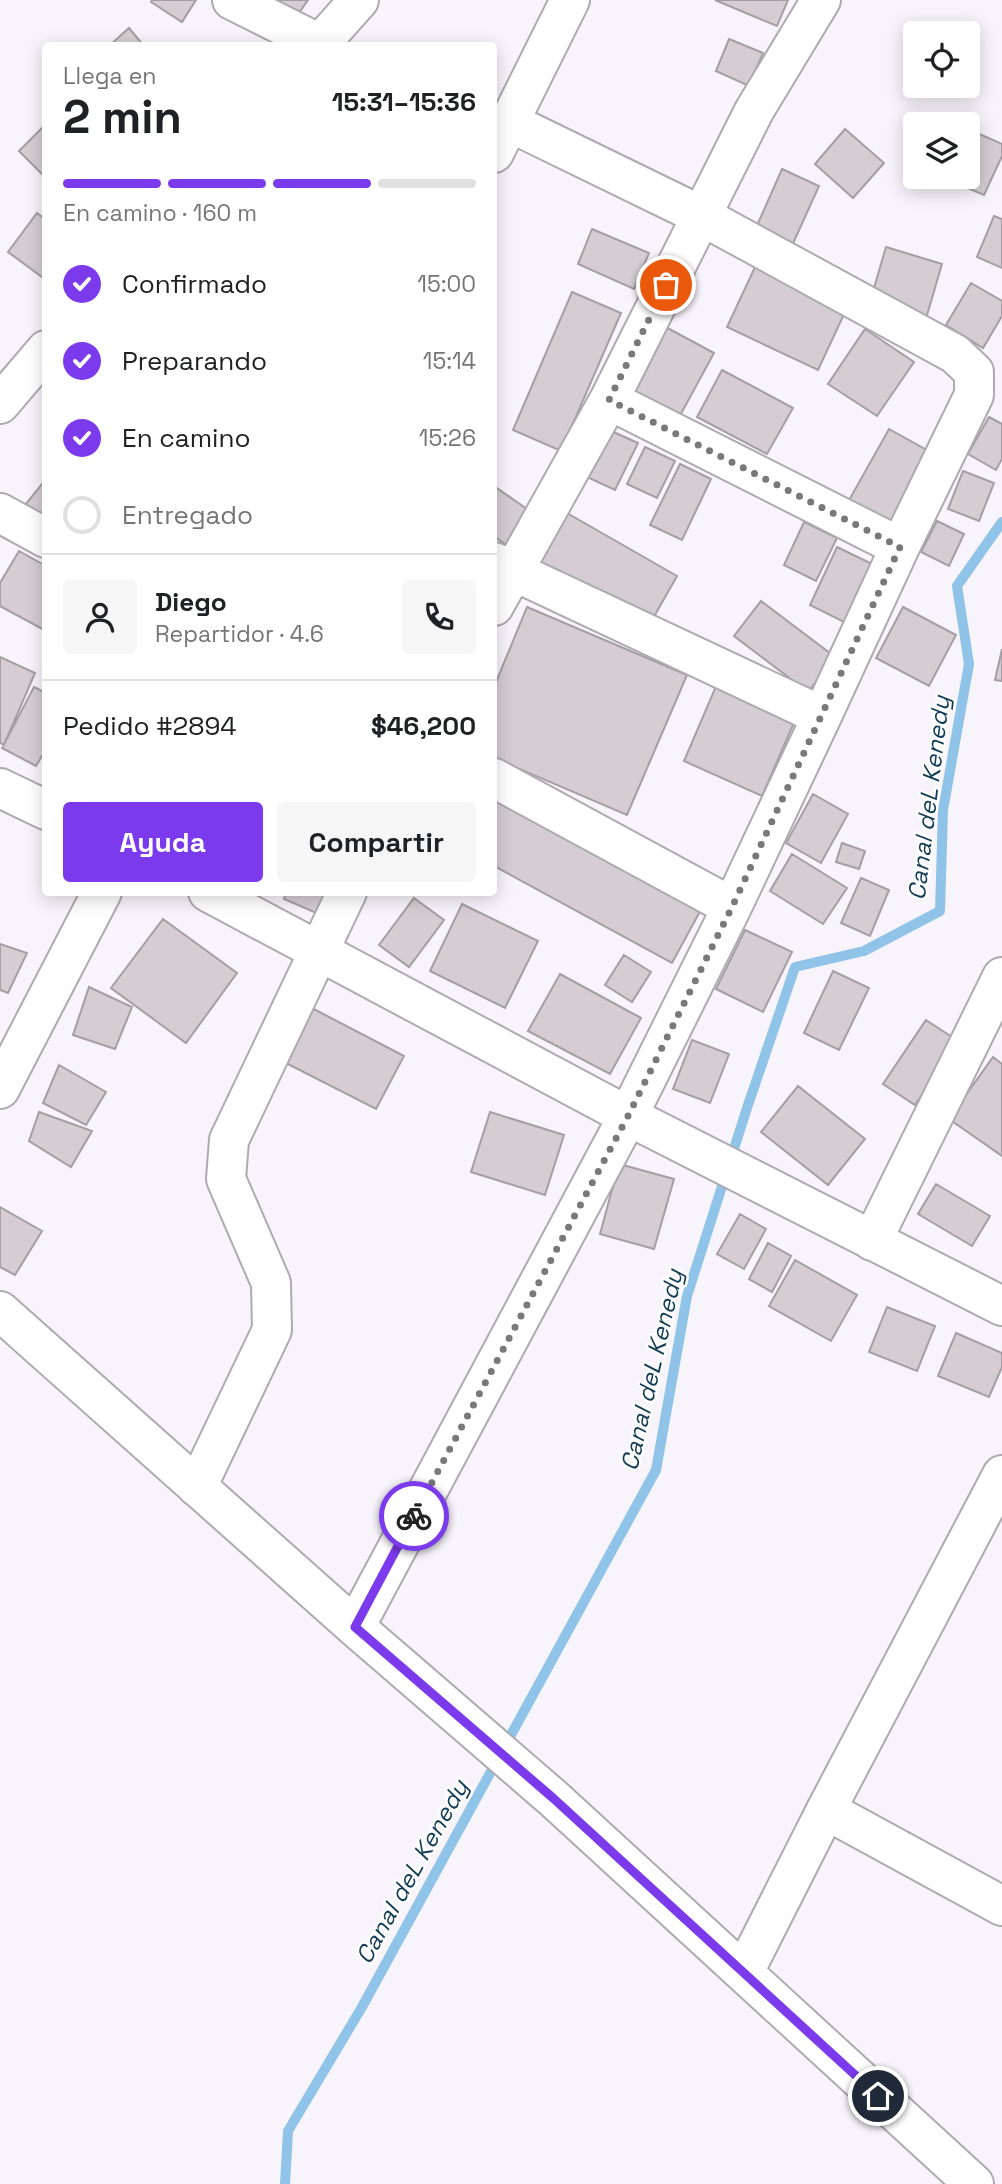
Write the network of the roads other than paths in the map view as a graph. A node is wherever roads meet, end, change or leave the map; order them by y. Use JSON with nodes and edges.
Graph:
{"nodes":[{"id":1,"x":232,"y":0,"type":"edge"},
{"id":2,"x":359,"y":0,"type":"edge"},
{"id":3,"x":570,"y":0,"type":"edge"},
{"id":4,"x":821,"y":0,"type":"edge"},
{"id":5,"x":313,"y":42,"type":"edge"},
{"id":6,"x":322,"y":42,"type":"edge"},
{"id":7,"x":501,"y":137,"type":"edge"},
{"id":8,"x":701,"y":215,"type":"junction"},
{"id":9,"x":42,"y":355,"type":"edge"},
{"id":10,"x":609,"y":400,"type":"junction"},
{"id":11,"x":0,"y":404,"type":"edge"},
{"id":12,"x":0,"y":513,"type":"edge"},
{"id":13,"x":42,"y":536,"type":"edge"},
{"id":14,"x":900,"y":547,"type":"junction"},
{"id":15,"x":503,"y":567,"type":"edge"},
{"id":16,"x":497,"y":593,"type":"edge"},
{"id":17,"x":822,"y":716,"type":"junction"},
{"id":18,"x":497,"y":780,"type":"edge"},
{"id":19,"x":0,"y":788,"type":"edge"},
{"id":20,"x":42,"y":808,"type":"edge"},
{"id":21,"x":100,"y":896,"type":"edge"},
{"id":22,"x":216,"y":896,"type":"edge"},
{"id":23,"x":345,"y":896,"type":"edge"},
{"id":24,"x":732,"y":907,"type":"junction"},
{"id":25,"x":319,"y":951,"type":"junction"},
{"id":26,"x":1002,"y":977,"type":"edge"},
{"id":27,"x":991,"y":1028,"type":"edge"},
{"id":28,"x":0,"y":1088,"type":"edge"},
{"id":29,"x":628,"y":1116,"type":"junction"},
{"id":30,"x":872,"y":1241,"type":"junction"},
{"id":31,"x":1002,"y":1307,"type":"edge"},
{"id":32,"x":0,"y":1311,"type":"edge"},
{"id":33,"x":1002,"y":1475,"type":"edge"},
{"id":34,"x":197,"y":1487,"type":"junction"},
{"id":35,"x":355,"y":1627,"type":"junction"},
{"id":36,"x":826,"y":1810,"type":"junction"},
{"id":37,"x":1002,"y":1906,"type":"edge"},
{"id":38,"x":744,"y":1972,"type":"junction"},
{"id":39,"x":974,"y":2184,"type":"edge"}],
"edges":[{"from":1,"to":5,"type":"street"},
{"from":2,"to":6,"type":"street"},
{"from":3,"to":7,"type":"street"},
{"from":4,"to":8,"type":"street"},
{"from":7,"to":8,"type":"street"},
{"from":8,"to":10,"type":"street"},
{"from":8,"to":14,"type":"street"},
{"from":9,"to":11,"type":"street"},
{"from":10,"to":14,"type":"street"},
{"from":10,"to":15,"type":"street"},
{"from":12,"to":13,"type":"street"},
{"from":14,"to":17,"type":"street"},
{"from":15,"to":16,"type":"street"},
{"from":15,"to":17,"type":"street"},
{"from":17,"to":24,"type":"street"},
{"from":18,"to":24,"type":"street"},
{"from":19,"to":20,"type":"street"},
{"from":21,"to":28,"type":"street"},
{"from":22,"to":25,"type":"street"},
{"from":23,"to":25,"type":"street"},
{"from":24,"to":29,"type":"street"},
{"from":25,"to":29,"type":"street"},
{"from":25,"to":34,"type":"street"},
{"from":26,"to":27,"type":"street"},
{"from":27,"to":30,"type":"street"},
{"from":29,"to":30,"type":"street"},
{"from":29,"to":35,"type":"street"},
{"from":30,"to":31,"type":"street"},
{"from":32,"to":34,"type":"street"},
{"from":33,"to":36,"type":"street"},
{"from":34,"to":35,"type":"street"},
{"from":35,"to":38,"type":"street"},
{"from":36,"to":37,"type":"street"},
{"from":36,"to":38,"type":"street"},
{"from":38,"to":39,"type":"street"}]}
